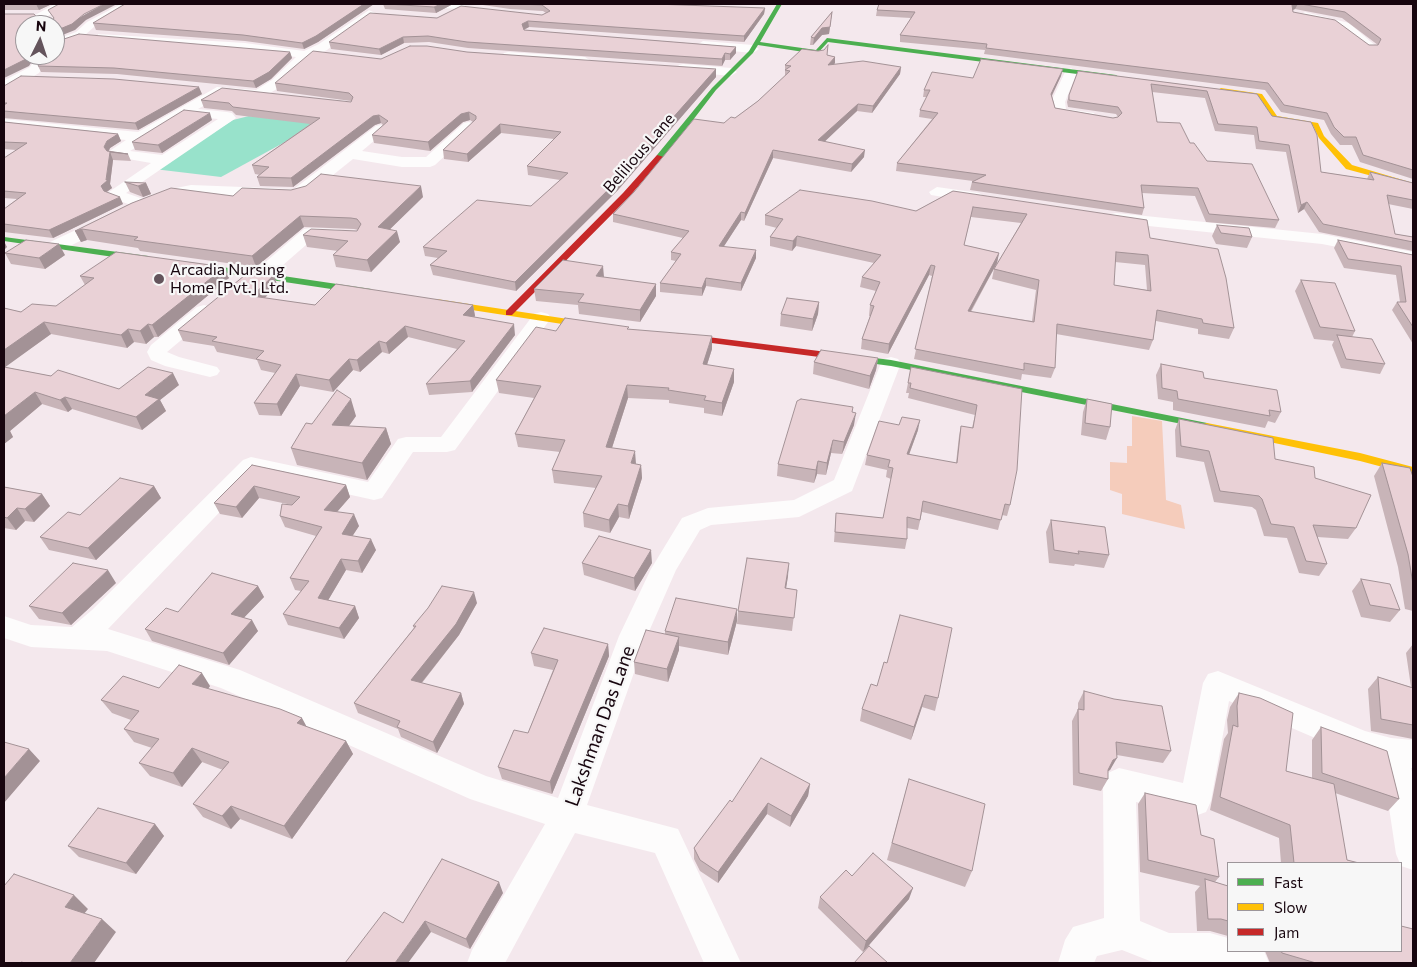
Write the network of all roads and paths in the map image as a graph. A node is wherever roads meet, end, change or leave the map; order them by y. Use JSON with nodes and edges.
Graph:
{"nodes":[{"id":1,"x":63,"y":4,"type":"edge"},
{"id":2,"x":130,"y":4,"type":"edge"},
{"id":3,"x":425,"y":4,"type":"edge"},
{"id":4,"x":460,"y":6,"type":"junction"},
{"id":5,"x":774,"y":8,"type":"edge"},
{"id":6,"x":472,"y":9,"type":"edge"},
{"id":7,"x":375,"y":12,"type":"edge"},
{"id":8,"x":1296,"y":14,"type":"edge"},
{"id":9,"x":40,"y":15,"type":"edge"},
{"id":10,"x":442,"y":18,"type":"edge"},
{"id":11,"x":80,"y":34,"type":"junction"},
{"id":12,"x":65,"y":40,"type":"edge"},
{"id":13,"x":686,"y":43,"type":"edge"},
{"id":14,"x":520,"y":46,"type":"edge"},
{"id":15,"x":755,"y":46,"type":"junction"},
{"id":16,"x":1371,"y":47,"type":"edge"},
{"id":17,"x":309,"y":54,"type":"junction"},
{"id":18,"x":330,"y":54,"type":"edge"},
{"id":19,"x":496,"y":56,"type":"edge"},
{"id":20,"x":509,"y":56,"type":"junction"},
{"id":21,"x":602,"y":63,"type":"edge"},
{"id":22,"x":38,"y":65,"type":"edge"},
{"id":23,"x":674,"y":67,"type":"edge"},
{"id":24,"x":731,"y":72,"type":"junction"},
{"id":25,"x":1070,"y":72,"type":"junction"},
{"id":26,"x":21,"y":77,"type":"junction"},
{"id":27,"x":49,"y":79,"type":"edge"},
{"id":28,"x":1125,"y":79,"type":"edge"},
{"id":29,"x":196,"y":88,"type":"edge"},
{"id":30,"x":1207,"y":88,"type":"edge"},
{"id":31,"x":4,"y":90,"type":"edge"},
{"id":32,"x":222,"y":90,"type":"junction"},
{"id":33,"x":258,"y":94,"type":"junction"},
{"id":34,"x":277,"y":97,"type":"edge"},
{"id":35,"x":183,"y":112,"type":"junction"},
{"id":36,"x":1102,"y":118,"type":"edge"},
{"id":37,"x":4,"y":123,"type":"edge"},
{"id":38,"x":469,"y":126,"type":"edge"},
{"id":39,"x":381,"y":129,"type":"edge"},
{"id":40,"x":140,"y":137,"type":"junction"},
{"id":41,"x":351,"y":154,"type":"junction"},
{"id":42,"x":164,"y":160,"type":"junction"},
{"id":43,"x":1413,"y":185,"type":"edge"},
{"id":44,"x":937,"y":192,"type":"dead end"},
{"id":45,"x":992,"y":200,"type":"edge"},
{"id":46,"x":143,"y":204,"type":"junction"},
{"id":47,"x":1098,"y":216,"type":"edge"},
{"id":48,"x":354,"y":236,"type":"edge"},
{"id":49,"x":4,"y":239,"type":"edge"},
{"id":50,"x":29,"y":243,"type":"junction"},
{"id":51,"x":56,"y":246,"type":"junction"},
{"id":52,"x":1413,"y":257,"type":"edge"},
{"id":53,"x":4,"y":259,"type":"edge"},
{"id":54,"x":256,"y":274,"type":"junction"},
{"id":55,"x":382,"y":293,"type":"edge"},
{"id":56,"x":421,"y":299,"type":"edge"},
{"id":57,"x":509,"y":313,"type":"junction"},
{"id":58,"x":541,"y":318,"type":"junction"},
{"id":59,"x":617,"y":329,"type":"edge"},
{"id":60,"x":665,"y":334,"type":"edge"},
{"id":61,"x":891,"y":363,"type":"junction"},
{"id":62,"x":210,"y":371,"type":"dead end"},
{"id":63,"x":1413,"y":470,"type":"edge"},
{"id":64,"x":9,"y":635,"type":"edge"},
{"id":65,"x":78,"y":638,"type":"junction"},
{"id":66,"x":1402,"y":753,"type":"edge"},
{"id":67,"x":567,"y":816,"type":"junction"},
{"id":68,"x":1413,"y":854,"type":"edge"},
{"id":69,"x":1122,"y":932,"type":"junction"},
{"id":70,"x":485,"y":963,"type":"edge"},
{"id":71,"x":723,"y":963,"type":"edge"},
{"id":72,"x":1076,"y":963,"type":"edge"},
{"id":73,"x":1251,"y":963,"type":"edge"}],
"edges":[{"from":1,"to":9,"type":"street"},
{"from":2,"to":11,"type":"street"},
{"from":3,"to":4,"type":"street"},
{"from":4,"to":6,"type":"street"},
{"from":4,"to":10,"type":"street"},
{"from":5,"to":15,"type":"street","name":"Belilious Lane"},
{"from":7,"to":17,"type":"street"},
{"from":8,"to":16,"type":"street"},
{"from":11,"to":12,"type":"street"},
{"from":11,"to":17,"type":"street"},
{"from":13,"to":15,"type":"street"},
{"from":14,"to":20,"type":"street"},
{"from":15,"to":24,"type":"street","name":"Belilious Lane"},
{"from":15,"to":25,"type":"street"},
{"from":17,"to":18,"type":"street"},
{"from":17,"to":33,"type":"street"},
{"from":19,"to":20,"type":"street"},
{"from":20,"to":21,"type":"street"},
{"from":22,"to":26,"type":"street"},
{"from":23,"to":24,"type":"street"},
{"from":24,"to":57,"type":"street","name":"Belilious Lane"},
{"from":25,"to":28,"type":"street"},
{"from":25,"to":36,"type":"street"},
{"from":26,"to":27,"type":"street"},
{"from":26,"to":31,"type":"street"},
{"from":29,"to":32,"type":"street"},
{"from":30,"to":43,"type":"street"},
{"from":32,"to":33,"type":"street"},
{"from":32,"to":35,"type":"street"},
{"from":33,"to":34,"type":"street"},
{"from":35,"to":40,"type":"street"},
{"from":35,"to":42,"type":"street"},
{"from":37,"to":40,"type":"street"},
{"from":38,"to":41,"type":"street"},
{"from":39,"to":41,"type":"street"},
{"from":40,"to":42,"type":"street"},
{"from":41,"to":46,"type":"street"},
{"from":42,"to":46,"type":"street"},
{"from":44,"to":45,"type":"street"},
{"from":46,"to":51,"type":"street"},
{"from":47,"to":52,"type":"street"},
{"from":48,"to":54,"type":"street"},
{"from":49,"to":50,"type":"street"},
{"from":50,"to":51,"type":"street"},
{"from":50,"to":53,"type":"street"},
{"from":51,"to":54,"type":"street"},
{"from":54,"to":55,"type":"street"},
{"from":54,"to":62,"type":"street"},
{"from":56,"to":57,"type":"street"},
{"from":57,"to":58,"type":"street"},
{"from":58,"to":59,"type":"street"},
{"from":58,"to":65,"type":"street"},
{"from":60,"to":61,"type":"street"},
{"from":61,"to":63,"type":"street"},
{"from":61,"to":67,"type":"street","name":"Lakshman Das Lane"},
{"from":64,"to":65,"type":"street","name":"Lakshman Das Lane"},
{"from":65,"to":67,"type":"street","name":"Lakshman Das Lane"},
{"from":66,"to":68,"type":"street"},
{"from":66,"to":69,"type":"street"},
{"from":67,"to":70,"type":"street"},
{"from":67,"to":71,"type":"street"},
{"from":69,"to":72,"type":"street"},
{"from":69,"to":73,"type":"street"}]}
